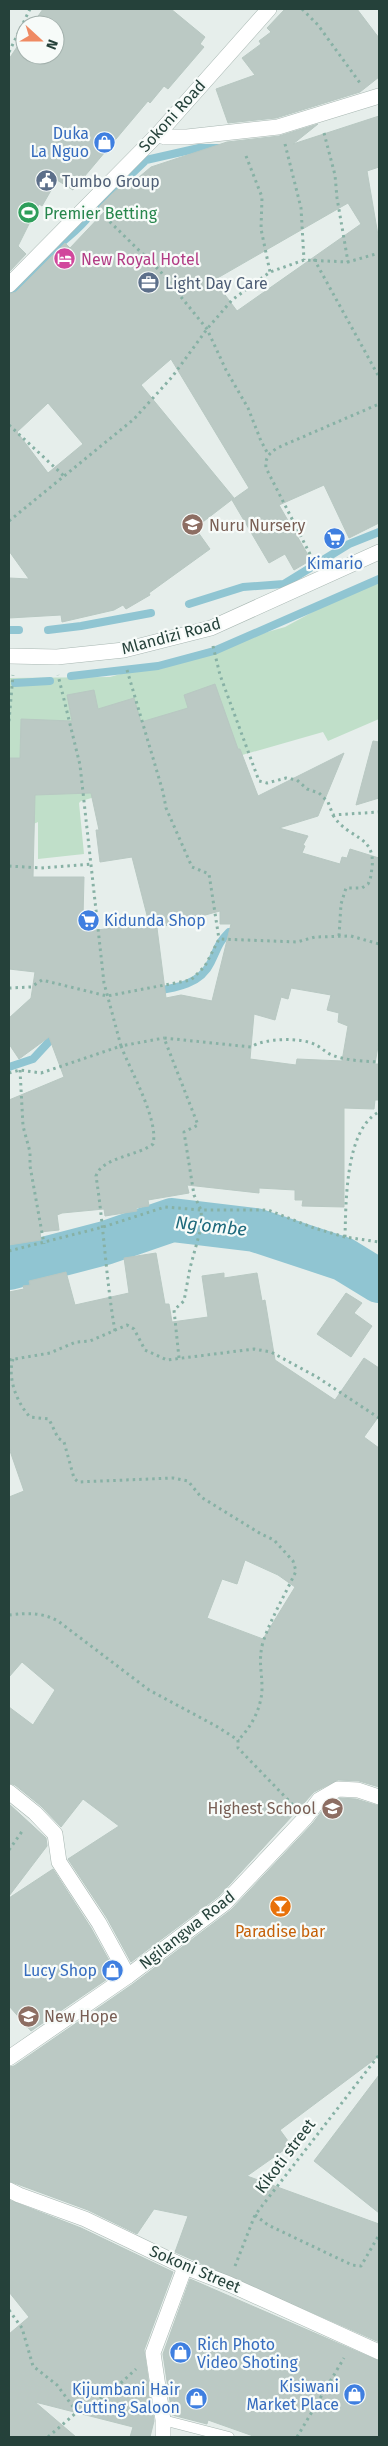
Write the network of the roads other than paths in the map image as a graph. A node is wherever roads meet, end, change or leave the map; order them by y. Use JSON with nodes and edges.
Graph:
{"nodes":[{"id":1,"x":269,"y":9,"type":"edge"},
{"id":2,"x":376,"y":98,"type":"edge"},
{"id":3,"x":158,"y":134,"type":"junction"},
{"id":4,"x":9,"y":285,"type":"edge"},
{"id":5,"x":379,"y":552,"type":"edge"},
{"id":6,"x":12,"y":657,"type":"edge"},
{"id":7,"x":9,"y":1792,"type":"edge"},
{"id":8,"x":379,"y":1797,"type":"edge"},
{"id":9,"x":128,"y":1976,"type":"junction"},
{"id":10,"x":9,"y":2058,"type":"edge"},
{"id":11,"x":9,"y":2190,"type":"edge"},
{"id":12,"x":185,"y":2268,"type":"junction"},
{"id":13,"x":379,"y":2352,"type":"edge"},
{"id":14,"x":164,"y":2420,"type":"junction"},
{"id":15,"x":163,"y":2437,"type":"edge"},
{"id":16,"x":229,"y":2437,"type":"edge"}],
"edges":[{"from":1,"to":3,"type":"street","name":"Sokoni Road"},
{"from":2,"to":3,"type":"street"},
{"from":3,"to":4,"type":"street","name":"Sokoni Road"},
{"from":5,"to":6,"type":"street","name":"Mlandizi Road"},
{"from":7,"to":9,"type":"street"},
{"from":8,"to":9,"type":"street","name":"Ngilangwa Road"},
{"from":9,"to":10,"type":"street","name":"Ngilangwa Road"},
{"from":11,"to":12,"type":"street","name":"Sokoni Street"},
{"from":12,"to":13,"type":"street","name":"Sokoni Street"},
{"from":12,"to":14,"type":"street"},
{"from":14,"to":15,"type":"street"},
{"from":14,"to":16,"type":"lane"}]}
